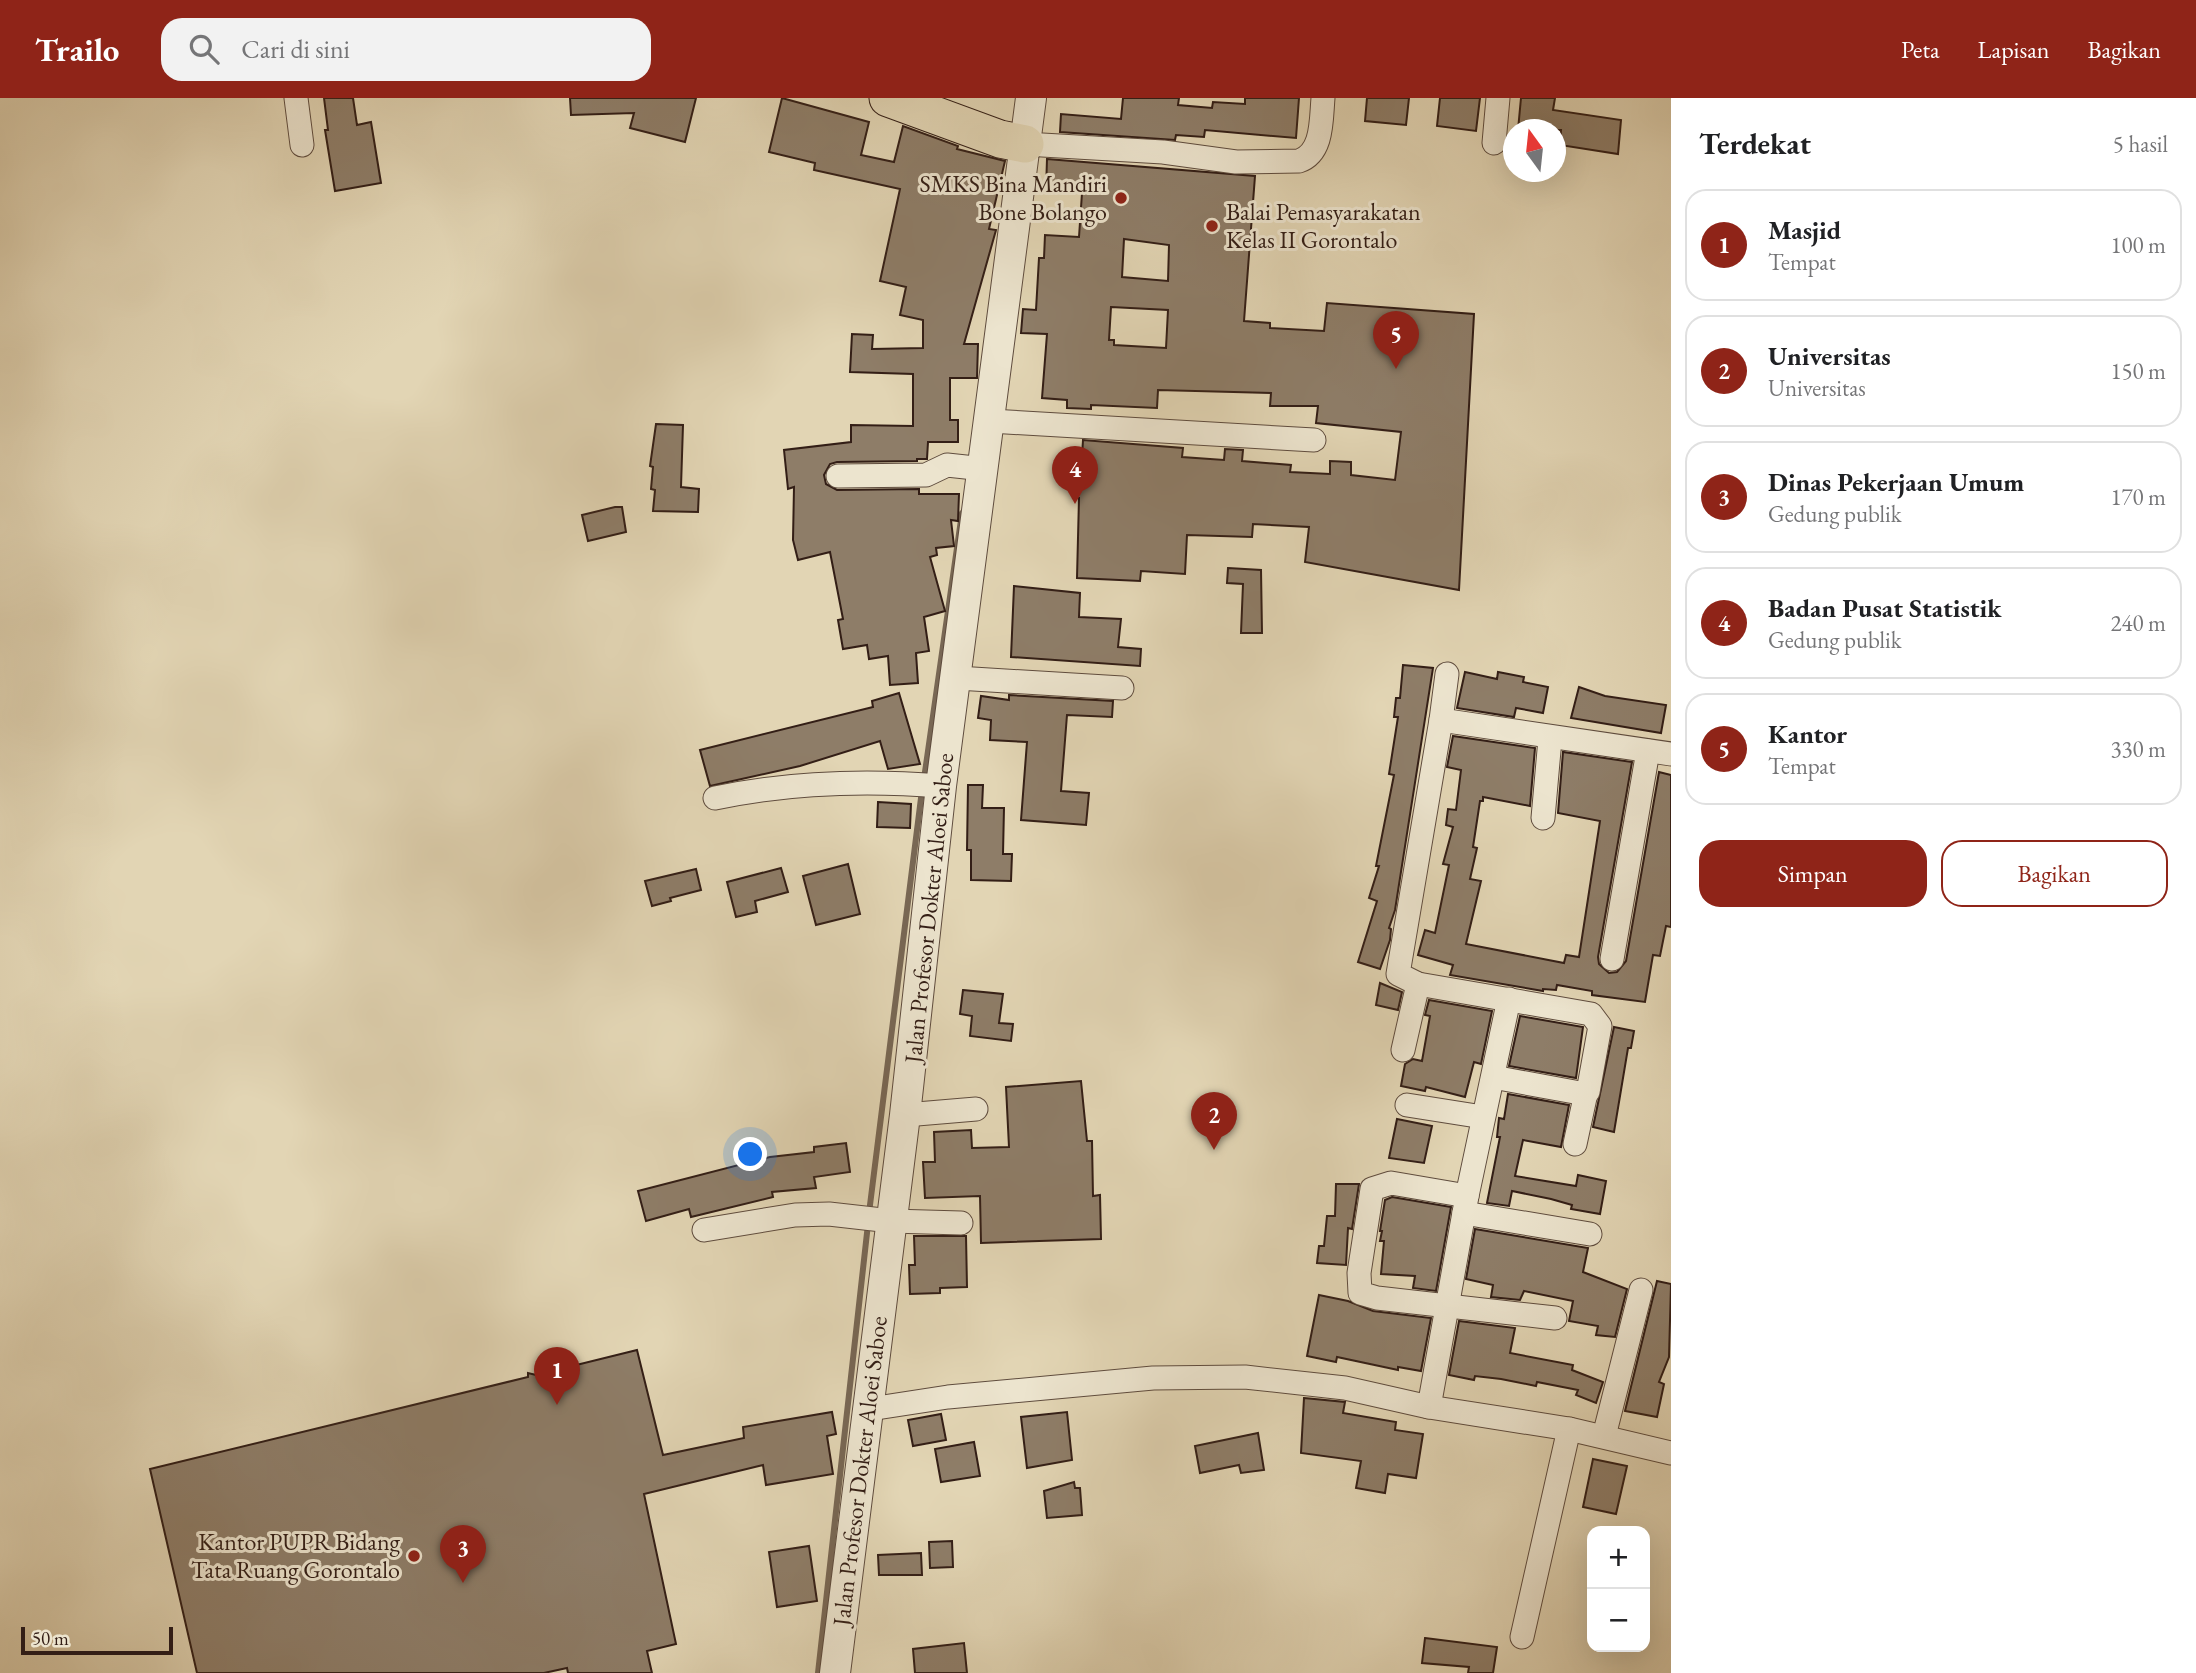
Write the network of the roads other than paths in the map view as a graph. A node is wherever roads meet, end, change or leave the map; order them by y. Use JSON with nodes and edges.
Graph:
{"nodes":[{"id":1,"x":296,"y":98,"type":"edge"},
{"id":2,"x":888,"y":98,"type":"edge"},
{"id":3,"x":1031,"y":98,"type":"edge"},
{"id":4,"x":1323,"y":98,"type":"edge"},
{"id":5,"x":1499,"y":98,"type":"edge"},
{"id":6,"x":1494,"y":143,"type":"dead end"},
{"id":7,"x":1025,"y":144,"type":"junction"},
{"id":8,"x":302,"y":145,"type":"dead end"},
{"id":9,"x":990,"y":421,"type":"junction"},
{"id":10,"x":1314,"y":440,"type":"dead end"},
{"id":11,"x":972,"y":467,"type":"junction"},
{"id":12,"x":838,"y":476,"type":"dead end"},
{"id":13,"x":1447,"y":674,"type":"dead end"},
{"id":14,"x":957,"y":678,"type":"junction"},
{"id":15,"x":1122,"y":688,"type":"dead end"},
{"id":16,"x":1441,"y":720,"type":"junction"},
{"id":17,"x":1550,"y":739,"type":"junction"},
{"id":18,"x":1648,"y":751,"type":"junction"},
{"id":19,"x":1671,"y":754,"type":"edge"},
{"id":20,"x":929,"y":786,"type":"junction"},
{"id":21,"x":715,"y":798,"type":"dead end"},
{"id":22,"x":1543,"y":818,"type":"dead end"},
{"id":23,"x":1612,"y":959,"type":"dead end"},
{"id":24,"x":1418,"y":984,"type":"junction"},
{"id":25,"x":1508,"y":999,"type":"junction"},
{"id":26,"x":1403,"y":1050,"type":"dead end"},
{"id":27,"x":1493,"y":1077,"type":"junction"},
{"id":28,"x":1586,"y":1093,"type":"junction"},
{"id":29,"x":1407,"y":1105,"type":"dead end"},
{"id":30,"x":975,"y":1110,"type":"dead end"},
{"id":31,"x":905,"y":1115,"type":"junction"},
{"id":32,"x":1483,"y":1117,"type":"junction"},
{"id":33,"x":1575,"y":1144,"type":"dead end"},
{"id":34,"x":1465,"y":1204,"type":"junction"},
{"id":35,"x":886,"y":1220,"type":"junction"},
{"id":36,"x":961,"y":1223,"type":"dead end"},
{"id":37,"x":704,"y":1230,"type":"dead end"},
{"id":38,"x":1590,"y":1234,"type":"dead end"},
{"id":39,"x":1641,"y":1290,"type":"dead end"},
{"id":40,"x":1447,"y":1305,"type":"junction"},
{"id":41,"x":1555,"y":1318,"type":"dead end"},
{"id":42,"x":1429,"y":1407,"type":"junction"},
{"id":43,"x":870,"y":1409,"type":"junction"},
{"id":44,"x":1569,"y":1429,"type":"junction"},
{"id":45,"x":1604,"y":1436,"type":"junction"},
{"id":46,"x":1671,"y":1452,"type":"edge"},
{"id":47,"x":1522,"y":1637,"type":"dead end"},
{"id":48,"x":835,"y":1673,"type":"edge"}],
"edges":[{"from":1,"to":8,"type":"street"},
{"from":2,"to":7,"type":"main road"},
{"from":3,"to":7,"type":"street","name":"Jalan Profesor Dokter Aloei Saboe"},
{"from":4,"to":7,"type":"street"},
{"from":5,"to":6,"type":"street"},
{"from":7,"to":9,"type":"street","name":"Jalan Profesor Dokter Aloei Saboe"},
{"from":9,"to":10,"type":"street"},
{"from":9,"to":11,"type":"street","name":"Jalan Profesor Dokter Aloei Saboe"},
{"from":11,"to":12,"type":"street"},
{"from":11,"to":14,"type":"street","name":"Jalan Profesor Dokter Aloei Saboe"},
{"from":13,"to":16,"type":"street"},
{"from":14,"to":15,"type":"street"},
{"from":14,"to":20,"type":"street","name":"Jalan Profesor Dokter Aloei Saboe"},
{"from":16,"to":17,"type":"street"},
{"from":16,"to":24,"type":"street"},
{"from":17,"to":18,"type":"street"},
{"from":17,"to":22,"type":"street"},
{"from":18,"to":19,"type":"street"},
{"from":18,"to":23,"type":"street"},
{"from":20,"to":21,"type":"street"},
{"from":20,"to":31,"type":"street","name":"Jalan Profesor Dokter Aloei Saboe"},
{"from":24,"to":25,"type":"street"},
{"from":24,"to":26,"type":"street"},
{"from":25,"to":27,"type":"street"},
{"from":25,"to":28,"type":"street"},
{"from":27,"to":28,"type":"street"},
{"from":27,"to":32,"type":"street"},
{"from":28,"to":33,"type":"street"},
{"from":29,"to":32,"type":"street"},
{"from":30,"to":31,"type":"street"},
{"from":31,"to":35,"type":"street","name":"Jalan Profesor Dokter Aloei Saboe"},
{"from":32,"to":34,"type":"street"},
{"from":34,"to":38,"type":"street"},
{"from":34,"to":40,"type":"street"},
{"from":34,"to":40,"type":"street"},
{"from":35,"to":36,"type":"street"},
{"from":35,"to":37,"type":"street"},
{"from":35,"to":43,"type":"street","name":"Jalan Profesor Dokter Aloei Saboe"},
{"from":39,"to":45,"type":"street"},
{"from":40,"to":41,"type":"street"},
{"from":40,"to":42,"type":"street"},
{"from":42,"to":43,"type":"street"},
{"from":42,"to":44,"type":"street"},
{"from":43,"to":48,"type":"street","name":"Jalan Profesor Dokter Aloei Saboe"},
{"from":44,"to":45,"type":"street"},
{"from":44,"to":47,"type":"street"},
{"from":45,"to":46,"type":"street"}]}
